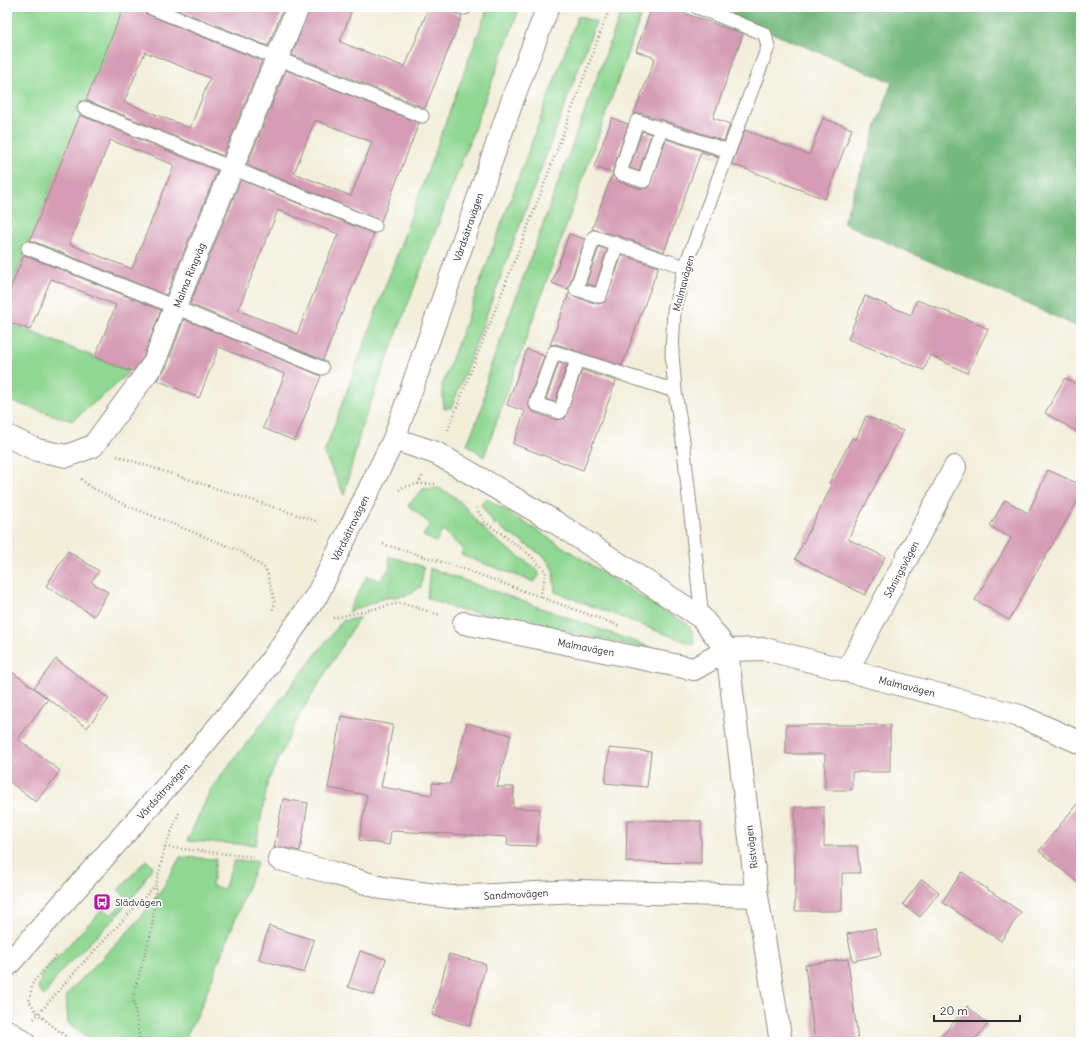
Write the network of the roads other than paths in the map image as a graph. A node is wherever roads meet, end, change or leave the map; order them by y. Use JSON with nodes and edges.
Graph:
{"nodes":[{"id":1,"x":149,"y":7,"type":"edge"},
{"id":2,"x":298,"y":7,"type":"edge"},
{"id":3,"x":548,"y":7,"type":"edge"},
{"id":4,"x":697,"y":7,"type":"edge"},
{"id":5,"x":277,"y":59,"type":"junction"},
{"id":6,"x":84,"y":108,"type":"dead end"},
{"id":7,"x":422,"y":116,"type":"dead end"},
{"id":8,"x":661,"y":128,"type":"dead end"},
{"id":9,"x":729,"y":151,"type":"junction"},
{"id":10,"x":233,"y":168,"type":"junction"},
{"id":11,"x":375,"y":226,"type":"dead end"},
{"id":12,"x":617,"y":244,"type":"dead end"},
{"id":13,"x":28,"y":248,"type":"dead end"},
{"id":14,"x":686,"y":267,"type":"junction"},
{"id":15,"x":175,"y":306,"type":"junction"},
{"id":16,"x":577,"y":360,"type":"dead end"},
{"id":17,"x":322,"y":368,"type":"dead end"},
{"id":18,"x":675,"y":391,"type":"junction"},
{"id":19,"x":7,"y":436,"type":"edge"},
{"id":20,"x":394,"y":439,"type":"junction"},
{"id":21,"x":955,"y":466,"type":"dead end"},
{"id":22,"x":702,"y":618,"type":"junction"},
{"id":23,"x":464,"y":623,"type":"road end"},
{"id":24,"x":727,"y":650,"type":"junction"},
{"id":25,"x":847,"y":671,"type":"junction"},
{"id":26,"x":1081,"y":743,"type":"edge"},
{"id":27,"x":279,"y":859,"type":"road end"},
{"id":28,"x":757,"y":896,"type":"junction"},
{"id":29,"x":7,"y":966,"type":"edge"},
{"id":30,"x":7,"y":1031,"type":"edge"},
{"id":31,"x":24,"y":1042,"type":"edge"},
{"id":32,"x":782,"y":1042,"type":"edge"}],
"edges":[{"from":1,"to":5,"type":"lane"},
{"from":2,"to":5,"type":"street","name":"Malma Ringväg"},
{"from":3,"to":20,"type":"street","name":"Vårdsätravägen"},
{"from":4,"to":9,"type":"lane","name":"Malmavägen"},
{"from":5,"to":7,"type":"lane"},
{"from":5,"to":10,"type":"street","name":"Malma Ringväg"},
{"from":6,"to":10,"type":"lane"},
{"from":8,"to":9,"type":"lane"},
{"from":9,"to":14,"type":"lane","name":"Malmavägen"},
{"from":10,"to":11,"type":"lane"},
{"from":10,"to":15,"type":"street","name":"Malma Ringväg"},
{"from":12,"to":14,"type":"lane"},
{"from":13,"to":15,"type":"lane"},
{"from":14,"to":18,"type":"lane","name":"Malmavägen"},
{"from":15,"to":17,"type":"lane"},
{"from":15,"to":19,"type":"street","name":"Malma Ringväg"},
{"from":16,"to":18,"type":"lane"},
{"from":18,"to":22,"type":"lane","name":"Malmavägen"},
{"from":20,"to":22,"type":"street"},
{"from":20,"to":29,"type":"street","name":"Vårdsätravägen"},
{"from":21,"to":25,"type":"street","name":"Såningsvägen"},
{"from":22,"to":24,"type":"street"},
{"from":23,"to":24,"type":"street","name":"Malmavägen"},
{"from":24,"to":25,"type":"street","name":"Malmavägen"},
{"from":24,"to":28,"type":"street","name":"Ristvägen"},
{"from":25,"to":26,"type":"street","name":"Malmavägen"},
{"from":27,"to":28,"type":"street","name":"Sandmovägen"},
{"from":28,"to":32,"type":"street","name":"Ristvägen"},
{"from":30,"to":31,"type":"street"}]}
